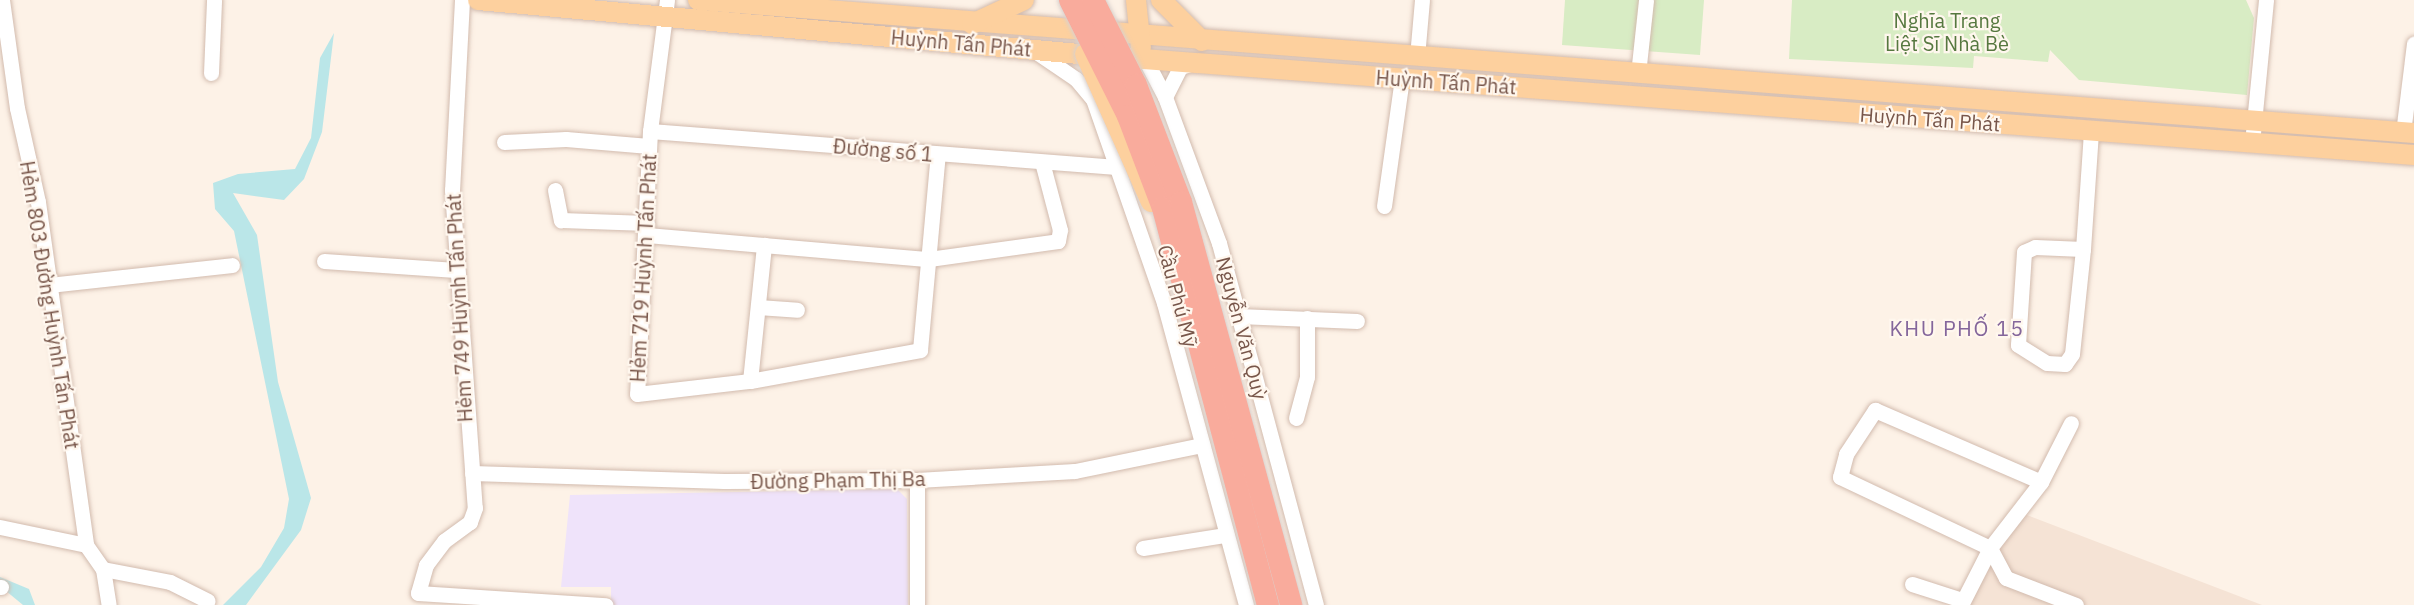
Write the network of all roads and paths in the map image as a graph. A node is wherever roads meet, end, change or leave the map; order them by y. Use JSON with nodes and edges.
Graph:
{"nodes":[{"id":1,"x":2,"y":0,"type":"edge"},
{"id":2,"x":214,"y":0,"type":"edge"},
{"id":3,"x":462,"y":0,"type":"edge"},
{"id":4,"x":478,"y":0,"type":"edge"},
{"id":5,"x":667,"y":0,"type":"edge"},
{"id":6,"x":698,"y":0,"type":"edge"},
{"id":7,"x":1024,"y":0,"type":"edge"},
{"id":8,"x":1058,"y":0,"type":"edge"},
{"id":9,"x":1070,"y":0,"type":"edge"},
{"id":10,"x":1094,"y":0,"type":"edge"},
{"id":11,"x":1100,"y":0,"type":"edge"},
{"id":12,"x":1136,"y":0,"type":"edge"},
{"id":13,"x":1161,"y":0,"type":"edge"},
{"id":14,"x":1422,"y":0,"type":"edge"},
{"id":15,"x":1646,"y":0,"type":"edge"},
{"id":16,"x":2266,"y":0,"type":"edge"},
{"id":17,"x":664,"y":20,"type":"junction"},
{"id":18,"x":969,"y":34,"type":"junction"},
{"id":19,"x":1094,"y":34,"type":"junction"},
{"id":20,"x":1138,"y":38,"type":"junction"},
{"id":21,"x":1202,"y":41,"type":"junction"},
{"id":22,"x":2414,"y":44,"type":"edge"},
{"id":23,"x":1029,"y":48,"type":"junction"},
{"id":24,"x":1333,"y":51,"type":"junction"},
{"id":25,"x":1091,"y":55,"type":"junction"},
{"id":26,"x":1417,"y":57,"type":"junction"},
{"id":27,"x":1145,"y":59,"type":"junction"},
{"id":28,"x":1195,"y":63,"type":"junction"},
{"id":29,"x":211,"y":73,"type":"dead end"},
{"id":30,"x":1330,"y":73,"type":"junction"},
{"id":31,"x":1629,"y":73,"type":"junction"},
{"id":32,"x":1402,"y":78,"type":"junction"},
{"id":33,"x":1695,"y":78,"type":"junction"},
{"id":34,"x":1618,"y":95,"type":"junction"},
{"id":35,"x":1165,"y":97,"type":"junction"},
{"id":36,"x":1093,"y":99,"type":"junction"},
{"id":37,"x":1693,"y":101,"type":"junction"},
{"id":38,"x":2255,"y":121,"type":"junction"},
{"id":39,"x":2091,"y":131,"type":"junction"},
{"id":40,"x":2408,"y":133,"type":"edge"},
{"id":41,"x":649,"y":138,"type":"junction"},
{"id":42,"x":504,"y":142,"type":"dead end"},
{"id":43,"x":2252,"y":143,"type":"junction"},
{"id":44,"x":938,"y":154,"type":"junction"},
{"id":45,"x":2414,"y":155,"type":"edge"},
{"id":46,"x":1042,"y":162,"type":"junction"},
{"id":47,"x":1117,"y":167,"type":"junction"},
{"id":48,"x":555,"y":190,"type":"dead end"},
{"id":49,"x":1384,"y":206,"type":"dead end"},
{"id":50,"x":647,"y":229,"type":"junction"},
{"id":51,"x":764,"y":245,"type":"junction"},
{"id":52,"x":2083,"y":249,"type":"junction"},
{"id":53,"x":929,"y":259,"type":"junction"},
{"id":54,"x":324,"y":261,"type":"dead end"},
{"id":55,"x":232,"y":265,"type":"dead end"},
{"id":56,"x":456,"y":270,"type":"junction"},
{"id":57,"x":49,"y":285,"type":"junction"},
{"id":58,"x":758,"y":307,"type":"junction"},
{"id":59,"x":797,"y":310,"type":"dead end"},
{"id":60,"x":1239,"y":316,"type":"junction"},
{"id":61,"x":1307,"y":318,"type":"junction"},
{"id":62,"x":1357,"y":321,"type":"dead end"},
{"id":63,"x":750,"y":381,"type":"junction"},
{"id":64,"x":1296,"y":418,"type":"dead end"},
{"id":65,"x":2071,"y":423,"type":"dead end"},
{"id":66,"x":1202,"y":445,"type":"junction"},
{"id":67,"x":472,"y":473,"type":"junction"},
{"id":68,"x":917,"y":480,"type":"junction"},
{"id":69,"x":2041,"y":482,"type":"junction"},
{"id":70,"x":0,"y":527,"type":"edge"},
{"id":71,"x":1224,"y":535,"type":"junction"},
{"id":72,"x":86,"y":545,"type":"junction"},
{"id":73,"x":1143,"y":548,"type":"dead end"},
{"id":74,"x":1990,"y":548,"type":"junction"},
{"id":75,"x":103,"y":568,"type":"junction"},
{"id":76,"x":1912,"y":584,"type":"dead end"},
{"id":77,"x":208,"y":601,"type":"dead end"},
{"id":78,"x":476,"y":602,"type":"edge"},
{"id":79,"x":1961,"y":603,"type":"edge"},
{"id":80,"x":109,"y":605,"type":"edge"},
{"id":81,"x":606,"y":605,"type":"edge"},
{"id":82,"x":917,"y":605,"type":"edge"},
{"id":83,"x":1246,"y":605,"type":"edge"},
{"id":84,"x":1258,"y":605,"type":"edge"},
{"id":85,"x":1268,"y":605,"type":"edge"},
{"id":86,"x":1291,"y":605,"type":"edge"},
{"id":87,"x":1298,"y":605,"type":"edge"},
{"id":88,"x":1317,"y":605,"type":"edge"},
{"id":89,"x":2076,"y":605,"type":"edge"}],
"edges":[{"from":1,"to":57,"type":"street","name":"Hẻm 803 Đường Huỳnh Tấn Phát"},
{"from":2,"to":29,"type":"street"},
{"from":3,"to":56,"type":"street","name":"Hẻm 749 Huỳnh Tấn Phát"},
{"from":4,"to":17,"type":"main road","name":"Huỳnh Tấn Phát"},
{"from":5,"to":17,"type":"street","name":"Hẻm 719 Huỳnh Tấn Phát"},
{"from":6,"to":18,"type":"main road","name":"Huỳnh Tấn Phát"},
{"from":7,"to":18,"type":"main road"},
{"from":8,"to":84,"type":"main road","name":"Cầu Phú Mỹ","bridge":true},
{"from":9,"to":85,"type":"highway","name":"Cầu Phú Mỹ","bridge":true},
{"from":10,"to":86,"type":"highway","name":"Cầu Phú Mỹ","bridge":true},
{"from":11,"to":19,"type":"main road"},
{"from":11,"to":87,"type":"main road","name":"Cầu Phú Mỹ"},
{"from":12,"to":20,"type":"main road"},
{"from":13,"to":21,"type":"main road"},
{"from":14,"to":26,"type":"street"},
{"from":15,"to":31,"type":"street"},
{"from":16,"to":38,"type":"street"},
{"from":17,"to":18,"type":"main road","name":"Huỳnh Tấn Phát"},
{"from":17,"to":41,"type":"street","name":"Hẻm 719 Huỳnh Tấn Phát"},
{"from":18,"to":19,"type":"main road","name":"Huỳnh Tấn Phát"},
{"from":18,"to":23,"type":"main road","name":"Huỳnh Tấn Phát"},
{"from":19,"to":20,"type":"main road","name":"Huỳnh Tấn Phát"},
{"from":19,"to":25,"type":"main road"},
{"from":20,"to":21,"type":"main road","name":"Huỳnh Tấn Phát"},
{"from":20,"to":27,"type":"main road"},
{"from":21,"to":24,"type":"main road","name":"Huỳnh Tấn Phát"},
{"from":22,"to":40,"type":"street"},
{"from":23,"to":25,"type":"main road","name":"Huỳnh Tấn Phát"},
{"from":23,"to":36,"type":"street"},
{"from":24,"to":26,"type":"main road","name":"Huỳnh Tấn Phát"},
{"from":24,"to":30,"type":"main road"},
{"from":25,"to":27,"type":"main road","name":"Huỳnh Tấn Phát"},
{"from":25,"to":36,"type":"street"},
{"from":26,"to":31,"type":"main road","name":"Huỳnh Tấn Phát"},
{"from":27,"to":28,"type":"main road","name":"Huỳnh Tấn Phát"},
{"from":27,"to":35,"type":"street","name":"Nguyễn Văn Quỳ"},
{"from":28,"to":30,"type":"main road","name":"Huỳnh Tấn Phát"},
{"from":28,"to":35,"type":"street"},
{"from":30,"to":32,"type":"main road","name":"Huỳnh Tấn Phát"},
{"from":31,"to":33,"type":"main road","name":"Huỳnh Tấn Phát"},
{"from":31,"to":34,"type":"main road"},
{"from":32,"to":34,"type":"main road","name":"Huỳnh Tấn Phát"},
{"from":32,"to":49,"type":"street"},
{"from":33,"to":37,"type":"main road"},
{"from":33,"to":38,"type":"main road","name":"Huỳnh Tấn Phát"},
{"from":34,"to":37,"type":"main road","name":"Huỳnh Tấn Phát"},
{"from":35,"to":60,"type":"street","name":"Nguyễn Văn Quỳ"},
{"from":36,"to":47,"type":"street"},
{"from":37,"to":39,"type":"main road","name":"Huỳnh Tấn Phát"},
{"from":38,"to":40,"type":"main road","name":"Huỳnh Tấn Phát"},
{"from":38,"to":43,"type":"street"},
{"from":39,"to":43,"type":"main road","name":"Huỳnh Tấn Phát"},
{"from":39,"to":52,"type":"street"},
{"from":41,"to":42,"type":"street","name":"Đường số 1"},
{"from":41,"to":44,"type":"street","name":"Đường số 1"},
{"from":41,"to":50,"type":"street","name":"Hẻm 719 Huỳnh Tấn Phát"},
{"from":43,"to":45,"type":"main road","name":"Huỳnh Tấn Phát"},
{"from":44,"to":46,"type":"street","name":"Đường số 1"},
{"from":44,"to":53,"type":"street"},
{"from":46,"to":47,"type":"street","name":"Đường số 1"},
{"from":46,"to":53,"type":"street"},
{"from":47,"to":66,"type":"street"},
{"from":48,"to":50,"type":"street"},
{"from":50,"to":51,"type":"street"},
{"from":50,"to":63,"type":"street","name":"Hẻm 719 Huỳnh Tấn Phát"},
{"from":51,"to":53,"type":"street"},
{"from":51,"to":58,"type":"street"},
{"from":52,"to":52,"type":"street"},
{"from":53,"to":63,"type":"street","name":"Hẻm 719 Huỳnh Tấn Phát"},
{"from":54,"to":56,"type":"street"},
{"from":55,"to":57,"type":"street"},
{"from":56,"to":67,"type":"street","name":"Hẻm 749 Huỳnh Tấn Phát"},
{"from":57,"to":72,"type":"street","name":"Hẻm 803 Đường Huỳnh Tấn Phát"},
{"from":58,"to":59,"type":"street"},
{"from":58,"to":63,"type":"street"},
{"from":60,"to":61,"type":"street"},
{"from":60,"to":88,"type":"street","name":"Nguyễn Văn Quỳ"},
{"from":61,"to":62,"type":"street"},
{"from":61,"to":64,"type":"street"},
{"from":65,"to":69,"type":"street"},
{"from":66,"to":68,"type":"street","name":"Đường Phạm Thị Ba"},
{"from":66,"to":71,"type":"street"},
{"from":67,"to":68,"type":"street","name":"Đường Phạm Thị Ba"},
{"from":67,"to":78,"type":"street","name":"Hẻm 749 Huỳnh Tấn Phát"},
{"from":68,"to":82,"type":"street"},
{"from":69,"to":74,"type":"street"},
{"from":69,"to":74,"type":"street"},
{"from":70,"to":72,"type":"street"},
{"from":71,"to":73,"type":"street"},
{"from":71,"to":83,"type":"street"},
{"from":72,"to":75,"type":"street","name":"Hẻm 803 Đường Huỳnh Tấn Phát"},
{"from":74,"to":79,"type":"street"},
{"from":74,"to":89,"type":"street"},
{"from":75,"to":77,"type":"street"},
{"from":75,"to":80,"type":"street","name":"Hẻm 803 Đường Huỳnh Tấn Phát"},
{"from":76,"to":79,"type":"street"},
{"from":78,"to":81,"type":"street"}]}
